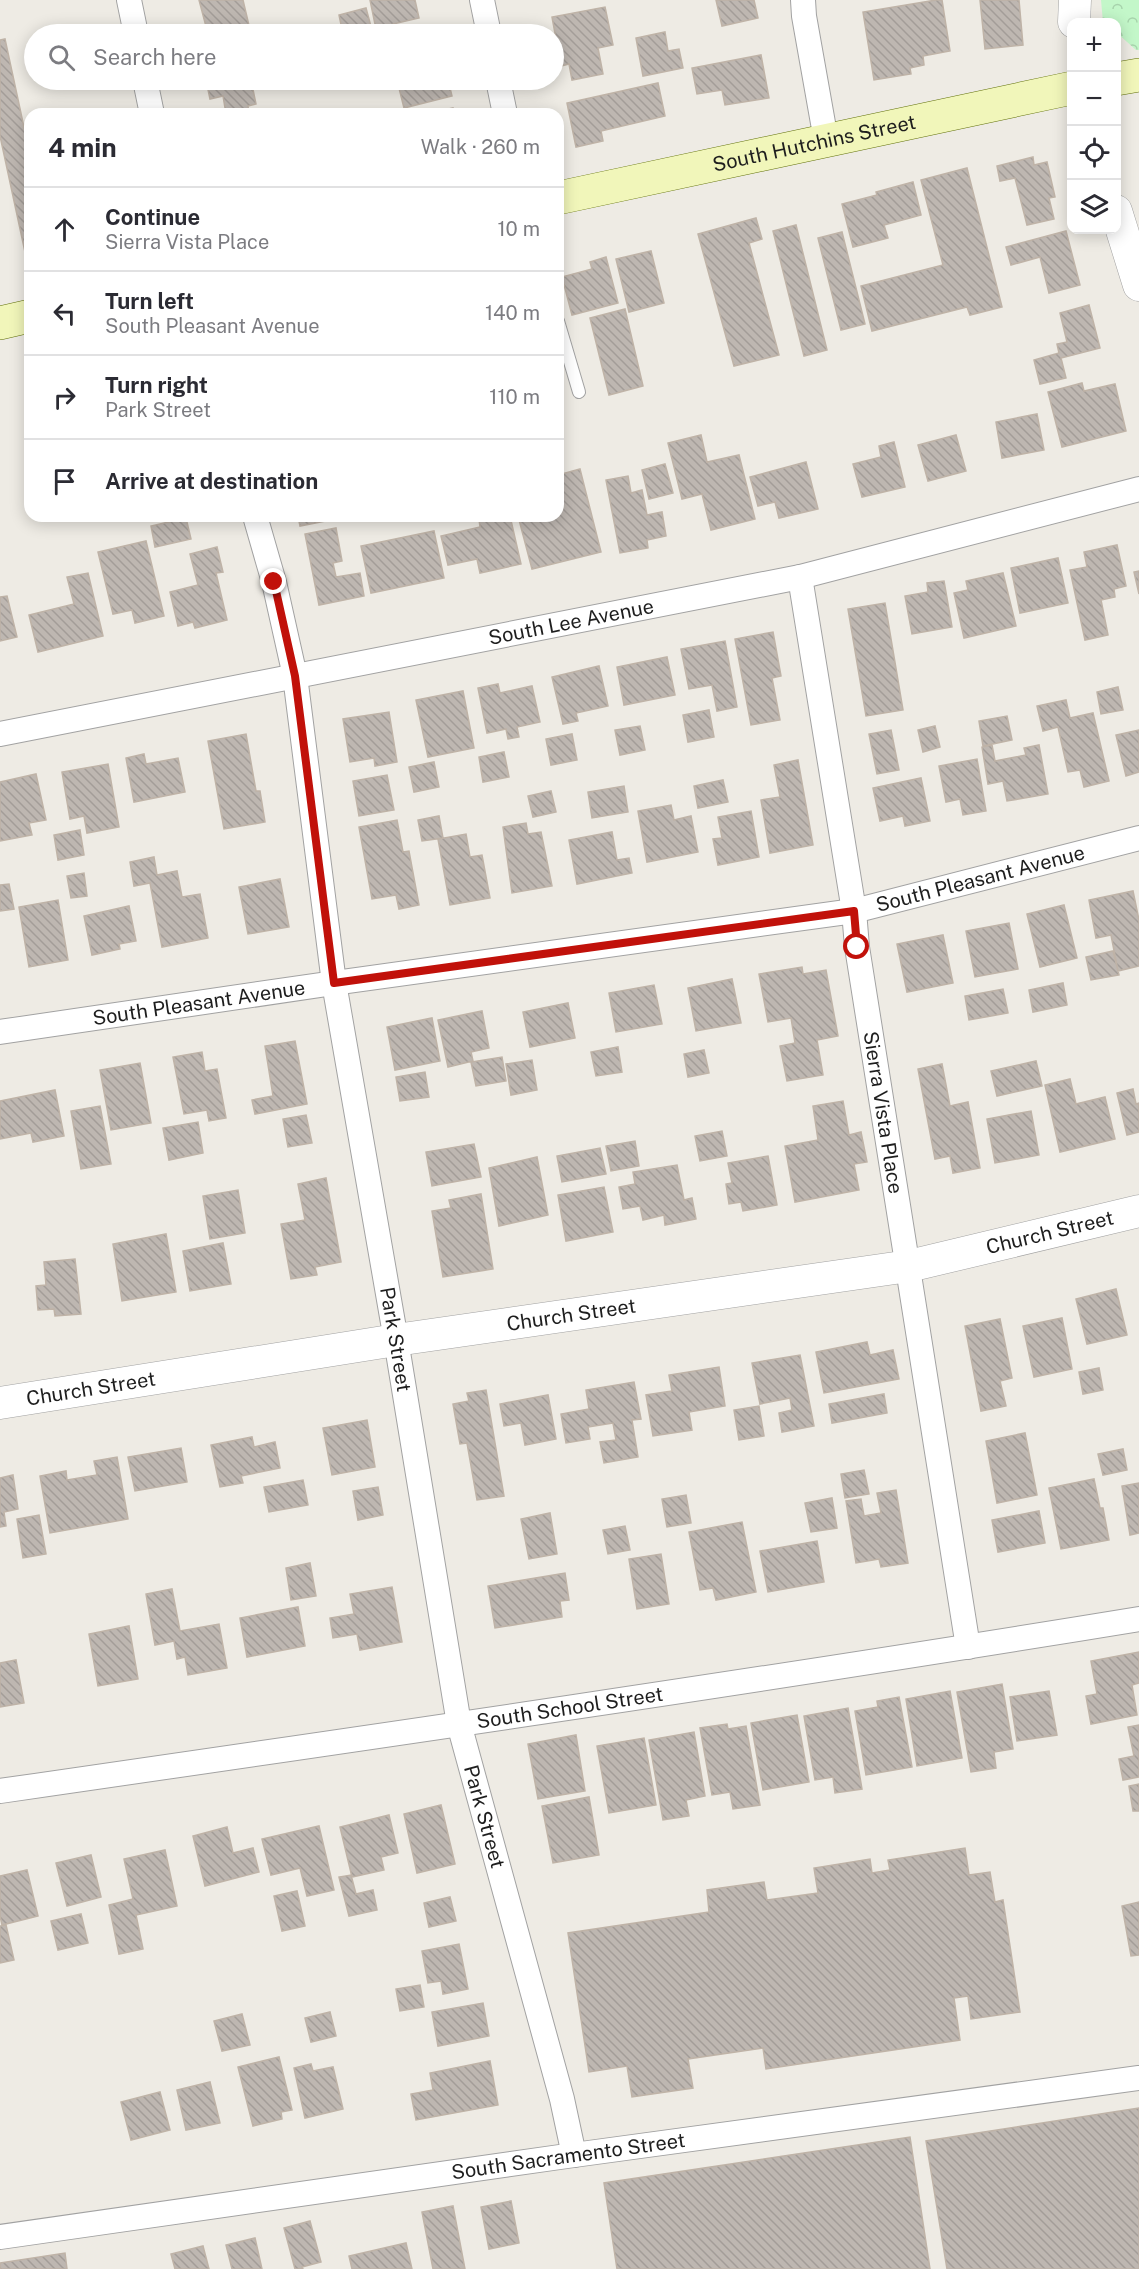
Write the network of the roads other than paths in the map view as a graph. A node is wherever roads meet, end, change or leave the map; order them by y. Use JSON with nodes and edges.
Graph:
{"nodes":[{"id":1,"x":129,"y":0,"type":"edge"},
{"id":2,"x":482,"y":0,"type":"edge"},
{"id":3,"x":803,"y":0,"type":"edge"},
{"id":4,"x":1075,"y":0,"type":"edge"},
{"id":5,"x":1074,"y":18,"type":"edge"},
{"id":6,"x":134,"y":24,"type":"edge"},
{"id":7,"x":487,"y":24,"type":"edge"},
{"id":8,"x":1139,"y":75,"type":"edge"},
{"id":9,"x":1121,"y":78,"type":"edge"},
{"id":10,"x":1067,"y":89,"type":"edge"},
{"id":11,"x":147,"y":90,"type":"edge"},
{"id":12,"x":500,"y":90,"type":"edge"},
{"id":13,"x":151,"y":108,"type":"edge"},
{"id":14,"x":504,"y":108,"type":"edge"},
{"id":15,"x":826,"y":140,"type":"junction"},
{"id":16,"x":564,"y":197,"type":"edge"},
{"id":17,"x":1121,"y":227,"type":"edge"},
{"id":18,"x":1139,"y":285,"type":"edge"},
{"id":19,"x":24,"y":317,"type":"edge"},
{"id":20,"x":0,"y":323,"type":"edge"},
{"id":21,"x":564,"y":341,"type":"edge"},
{"id":22,"x":579,"y":392,"type":"dead end"},
{"id":23,"x":1139,"y":489,"type":"edge"},
{"id":24,"x":257,"y":522,"type":"edge"},
{"id":25,"x":800,"y":577,"type":"junction"},
{"id":26,"x":295,"y":676,"type":"junction"},
{"id":27,"x":0,"y":734,"type":"edge"},
{"id":28,"x":1139,"y":838,"type":"edge"},
{"id":29,"x":854,"y":911,"type":"junction"},
{"id":30,"x":334,"y":983,"type":"junction"},
{"id":31,"x":0,"y":1032,"type":"edge"},
{"id":32,"x":1139,"y":1211,"type":"edge"},
{"id":33,"x":909,"y":1266,"type":"junction"},
{"id":34,"x":396,"y":1340,"type":"junction"},
{"id":35,"x":0,"y":1403,"type":"edge"},
{"id":36,"x":1139,"y":1619,"type":"edge"},
{"id":37,"x":968,"y":1647,"type":"junction"},
{"id":38,"x":459,"y":1724,"type":"junction"},
{"id":39,"x":0,"y":1791,"type":"edge"},
{"id":40,"x":1139,"y":2078,"type":"edge"},
{"id":41,"x":574,"y":2155,"type":"junction"},
{"id":42,"x":0,"y":2237,"type":"edge"}],
"edges":[{"from":1,"to":6,"type":"street"},
{"from":2,"to":7,"type":"street"},
{"from":3,"to":15,"type":"street"},
{"from":4,"to":5,"type":"street"},
{"from":8,"to":9,"type":"main road"},
{"from":10,"to":15,"type":"main road","name":"South Hutchins Street"},
{"from":11,"to":13,"type":"street"},
{"from":12,"to":14,"type":"street"},
{"from":15,"to":16,"type":"main road","name":"South Hutchins Street"},
{"from":17,"to":18,"type":"street"},
{"from":19,"to":20,"type":"main road"},
{"from":21,"to":22,"type":"lane"},
{"from":23,"to":25,"type":"street","name":"South Lee Avenue"},
{"from":24,"to":26,"type":"street","name":"Park Street"},
{"from":25,"to":26,"type":"street","name":"South Lee Avenue"},
{"from":25,"to":29,"type":"street","name":"Sierra Vista Place"},
{"from":26,"to":27,"type":"street","name":"South Lee Avenue"},
{"from":26,"to":30,"type":"street","name":"Park Street"},
{"from":28,"to":29,"type":"street","name":"South Pleasant Avenue"},
{"from":29,"to":30,"type":"street","name":"South Pleasant Avenue"},
{"from":29,"to":33,"type":"street","name":"Sierra Vista Place"},
{"from":30,"to":31,"type":"street","name":"South Pleasant Avenue"},
{"from":30,"to":34,"type":"street","name":"Park Street"},
{"from":32,"to":33,"type":"street","name":"Church Street"},
{"from":33,"to":34,"type":"street","name":"Church Street"},
{"from":33,"to":37,"type":"street","name":"Sierra Vista Place"},
{"from":34,"to":35,"type":"street","name":"Church Street"},
{"from":34,"to":38,"type":"street","name":"Park Street"},
{"from":36,"to":37,"type":"street","name":"South School Street"},
{"from":37,"to":38,"type":"street","name":"South School Street"},
{"from":38,"to":39,"type":"street","name":"South School Street"},
{"from":38,"to":41,"type":"street","name":"Park Street"},
{"from":40,"to":41,"type":"street","name":"South Sacramento Street"},
{"from":41,"to":42,"type":"street","name":"South Sacramento Street"}]}
